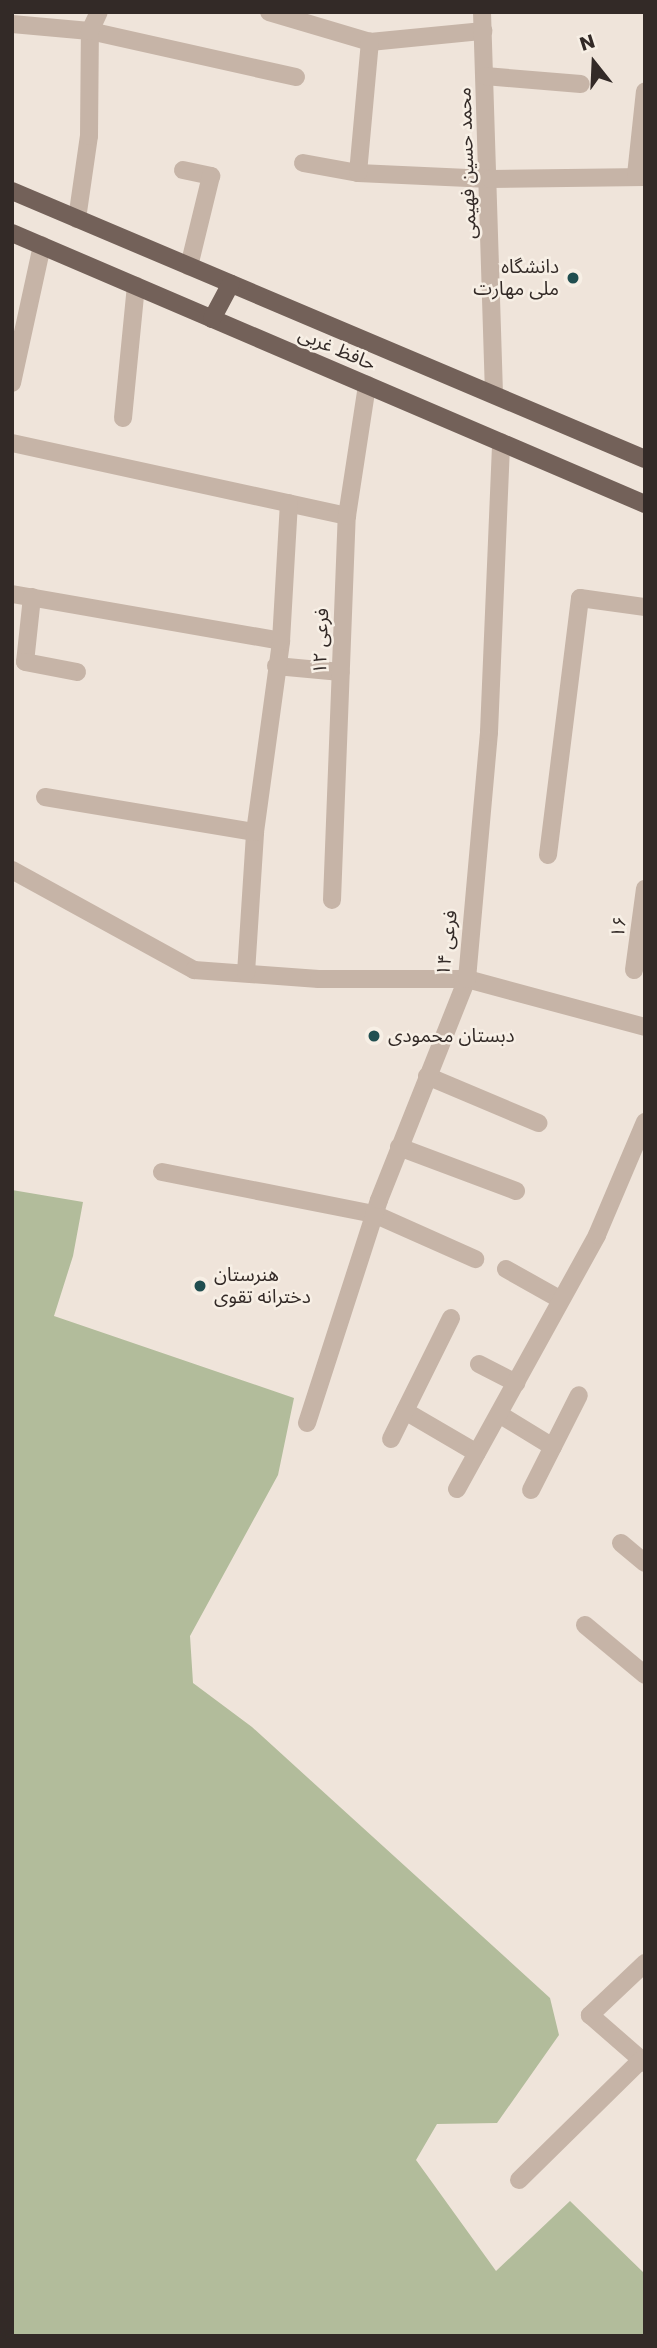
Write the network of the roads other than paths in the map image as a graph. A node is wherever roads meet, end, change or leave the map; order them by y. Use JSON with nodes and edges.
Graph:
{"nodes":[{"id":1,"x":99,"y":12,"type":"edge"},
{"id":2,"x":269,"y":12,"type":"edge"},
{"id":3,"x":482,"y":12,"type":"edge"},
{"id":4,"x":12,"y":23,"type":"edge"},
{"id":5,"x":90,"y":31,"type":"junction"},
{"id":6,"x":483,"y":31,"type":"junction"},
{"id":7,"x":370,"y":42,"type":"junction"},
{"id":8,"x":485,"y":76,"type":"junction"},
{"id":9,"x":296,"y":77,"type":"dead end"},
{"id":10,"x":581,"y":84,"type":"dead end"},
{"id":11,"x":645,"y":91,"type":"edge"},
{"id":12,"x":303,"y":163,"type":"dead end"},
{"id":13,"x":183,"y":170,"type":"dead end"},
{"id":14,"x":359,"y":173,"type":"junction"},
{"id":15,"x":641,"y":176,"type":"edge"},
{"id":16,"x":490,"y":179,"type":"junction"},
{"id":17,"x":12,"y":191,"type":"edge"},
{"id":18,"x":77,"y":219,"type":"junction"},
{"id":19,"x":12,"y":233,"type":"edge"},
{"id":20,"x":42,"y":245,"type":"junction"},
{"id":21,"x":189,"y":266,"type":"junction"},
{"id":22,"x":231,"y":284,"type":"junction"},
{"id":23,"x":136,"y":286,"type":"junction"},
{"id":24,"x":20,"y":313,"type":"edge"},
{"id":25,"x":212,"y":319,"type":"junction"},
{"id":26,"x":12,"y":383,"type":"edge"},
{"id":27,"x":367,"y":385,"type":"junction"},
{"id":28,"x":494,"y":395,"type":"junction"},
{"id":29,"x":122,"y":418,"type":"dead end"},
{"id":30,"x":501,"y":442,"type":"junction"},
{"id":31,"x":12,"y":443,"type":"edge"},
{"id":32,"x":645,"y":459,"type":"edge"},
{"id":33,"x":289,"y":503,"type":"junction"},
{"id":34,"x":645,"y":504,"type":"edge"},
{"id":35,"x":347,"y":516,"type":"junction"},
{"id":36,"x":12,"y":594,"type":"edge"},
{"id":37,"x":32,"y":597,"type":"junction"},
{"id":38,"x":645,"y":607,"type":"edge"},
{"id":39,"x":281,"y":641,"type":"junction"},
{"id":40,"x":276,"y":666,"type":"junction"},
{"id":41,"x":77,"y":672,"type":"dead end"},
{"id":42,"x":341,"y":672,"type":"junction"},
{"id":43,"x":45,"y":797,"type":"dead end"},
{"id":44,"x":255,"y":832,"type":"junction"},
{"id":45,"x":548,"y":855,"type":"dead end"},
{"id":46,"x":12,"y":870,"type":"edge"},
{"id":47,"x":645,"y":889,"type":"edge"},
{"id":48,"x":332,"y":900,"type":"dead end"},
{"id":49,"x":634,"y":970,"type":"dead end"},
{"id":50,"x":246,"y":973,"type":"junction"},
{"id":51,"x":467,"y":979,"type":"junction"},
{"id":52,"x":645,"y":1027,"type":"edge"},
{"id":53,"x":427,"y":1076,"type":"junction"},
{"id":54,"x":645,"y":1122,"type":"edge"},
{"id":55,"x":538,"y":1123,"type":"dead end"},
{"id":56,"x":399,"y":1147,"type":"junction"},
{"id":57,"x":162,"y":1172,"type":"dead end"},
{"id":58,"x":516,"y":1191,"type":"dead end"},
{"id":59,"x":374,"y":1214,"type":"junction"},
{"id":60,"x":475,"y":1259,"type":"dead end"},
{"id":61,"x":506,"y":1269,"type":"dead end"},
{"id":62,"x":561,"y":1300,"type":"junction"},
{"id":63,"x":451,"y":1318,"type":"dead end"},
{"id":64,"x":479,"y":1364,"type":"dead end"},
{"id":65,"x":516,"y":1383,"type":"junction"},
{"id":66,"x":579,"y":1395,"type":"dead end"},
{"id":67,"x":405,"y":1411,"type":"junction"},
{"id":68,"x":499,"y":1413,"type":"junction"},
{"id":69,"x":307,"y":1423,"type":"dead end"},
{"id":70,"x":391,"y":1439,"type":"dead end"},
{"id":71,"x":553,"y":1447,"type":"junction"},
{"id":72,"x":477,"y":1452,"type":"junction"},
{"id":73,"x":457,"y":1489,"type":"dead end"},
{"id":74,"x":531,"y":1490,"type":"dead end"},
{"id":75,"x":621,"y":1543,"type":"dead end"},
{"id":76,"x":645,"y":1563,"type":"edge"},
{"id":77,"x":586,"y":1625,"type":"dead end"},
{"id":78,"x":645,"y":1675,"type":"edge"},
{"id":79,"x":645,"y":1963,"type":"edge"},
{"id":80,"x":643,"y":2062,"type":"edge"},
{"id":81,"x":519,"y":2180,"type":"dead end"}],
"edges":[{"from":1,"to":5,"type":"street"},
{"from":2,"to":7,"type":"street"},
{"from":3,"to":6,"type":"street","name":"محمد حسین فهیمی"},
{"from":4,"to":5,"type":"street"},
{"from":5,"to":9,"type":"street"},
{"from":5,"to":18,"type":"street"},
{"from":6,"to":7,"type":"street"},
{"from":6,"to":8,"type":"street","name":"محمد حسین فهیمی"},
{"from":7,"to":14,"type":"street"},
{"from":8,"to":10,"type":"street"},
{"from":8,"to":16,"type":"street","name":"محمد حسین فهیمی"},
{"from":11,"to":15,"type":"street"},
{"from":12,"to":14,"type":"street"},
{"from":13,"to":21,"type":"street"},
{"from":14,"to":16,"type":"street"},
{"from":15,"to":16,"type":"street"},
{"from":16,"to":28,"type":"street","name":"محمد حسین فهیمی"},
{"from":17,"to":18,"type":"main road","name":"حافظ غربی"},
{"from":18,"to":21,"type":"main road","name":"حافظ غربی"},
{"from":19,"to":20,"type":"main road","name":"حافظ غربی"},
{"from":20,"to":23,"type":"main road","name":"حافظ غربی"},
{"from":20,"to":24,"type":"street"},
{"from":21,"to":22,"type":"main road","name":"حافظ غربی"},
{"from":22,"to":25,"type":"main road"},
{"from":22,"to":28,"type":"main road","name":"حافظ غربی"},
{"from":23,"to":25,"type":"main road","name":"حافظ غربی"},
{"from":23,"to":29,"type":"street"},
{"from":24,"to":26,"type":"street"},
{"from":25,"to":27,"type":"main road","name":"حافظ غربی"},
{"from":27,"to":30,"type":"main road","name":"حافظ غربی"},
{"from":27,"to":35,"type":"street","name":"فرعی ۱۲"},
{"from":28,"to":32,"type":"main road","name":"حافظ غربی"},
{"from":30,"to":34,"type":"main road","name":"حافظ غربی"},
{"from":30,"to":51,"type":"street","name":"فرعی ۱۴"},
{"from":31,"to":33,"type":"street"},
{"from":33,"to":35,"type":"street"},
{"from":33,"to":39,"type":"street"},
{"from":35,"to":42,"type":"street","name":"فرعی ۱۲"},
{"from":36,"to":37,"type":"street"},
{"from":37,"to":39,"type":"street"},
{"from":37,"to":41,"type":"street"},
{"from":38,"to":45,"type":"street"},
{"from":39,"to":40,"type":"street"},
{"from":40,"to":42,"type":"street"},
{"from":40,"to":44,"type":"street"},
{"from":42,"to":48,"type":"street","name":"فرعی ۱۲"},
{"from":43,"to":44,"type":"street"},
{"from":44,"to":50,"type":"street"},
{"from":46,"to":50,"type":"street"},
{"from":47,"to":49,"type":"street","name":"۱۶"},
{"from":50,"to":51,"type":"street"},
{"from":51,"to":52,"type":"street"},
{"from":51,"to":53,"type":"street","name":"فرعی ۱۴"},
{"from":53,"to":55,"type":"street"},
{"from":53,"to":56,"type":"street","name":"فرعی ۱۴"},
{"from":54,"to":62,"type":"street"},
{"from":56,"to":58,"type":"street"},
{"from":56,"to":59,"type":"street","name":"فرعی ۱۴"},
{"from":57,"to":59,"type":"street"},
{"from":59,"to":60,"type":"street"},
{"from":59,"to":69,"type":"street","name":"فرعی ۱۴"},
{"from":61,"to":62,"type":"street"},
{"from":62,"to":65,"type":"street"},
{"from":63,"to":67,"type":"street"},
{"from":64,"to":65,"type":"street"},
{"from":65,"to":68,"type":"street"},
{"from":66,"to":71,"type":"street"},
{"from":67,"to":70,"type":"street"},
{"from":67,"to":72,"type":"street"},
{"from":68,"to":71,"type":"street"},
{"from":68,"to":72,"type":"street"},
{"from":71,"to":74,"type":"street"},
{"from":72,"to":73,"type":"street"},
{"from":75,"to":76,"type":"street"},
{"from":77,"to":78,"type":"street"},
{"from":79,"to":80,"type":"street"},
{"from":80,"to":81,"type":"street"}]}
